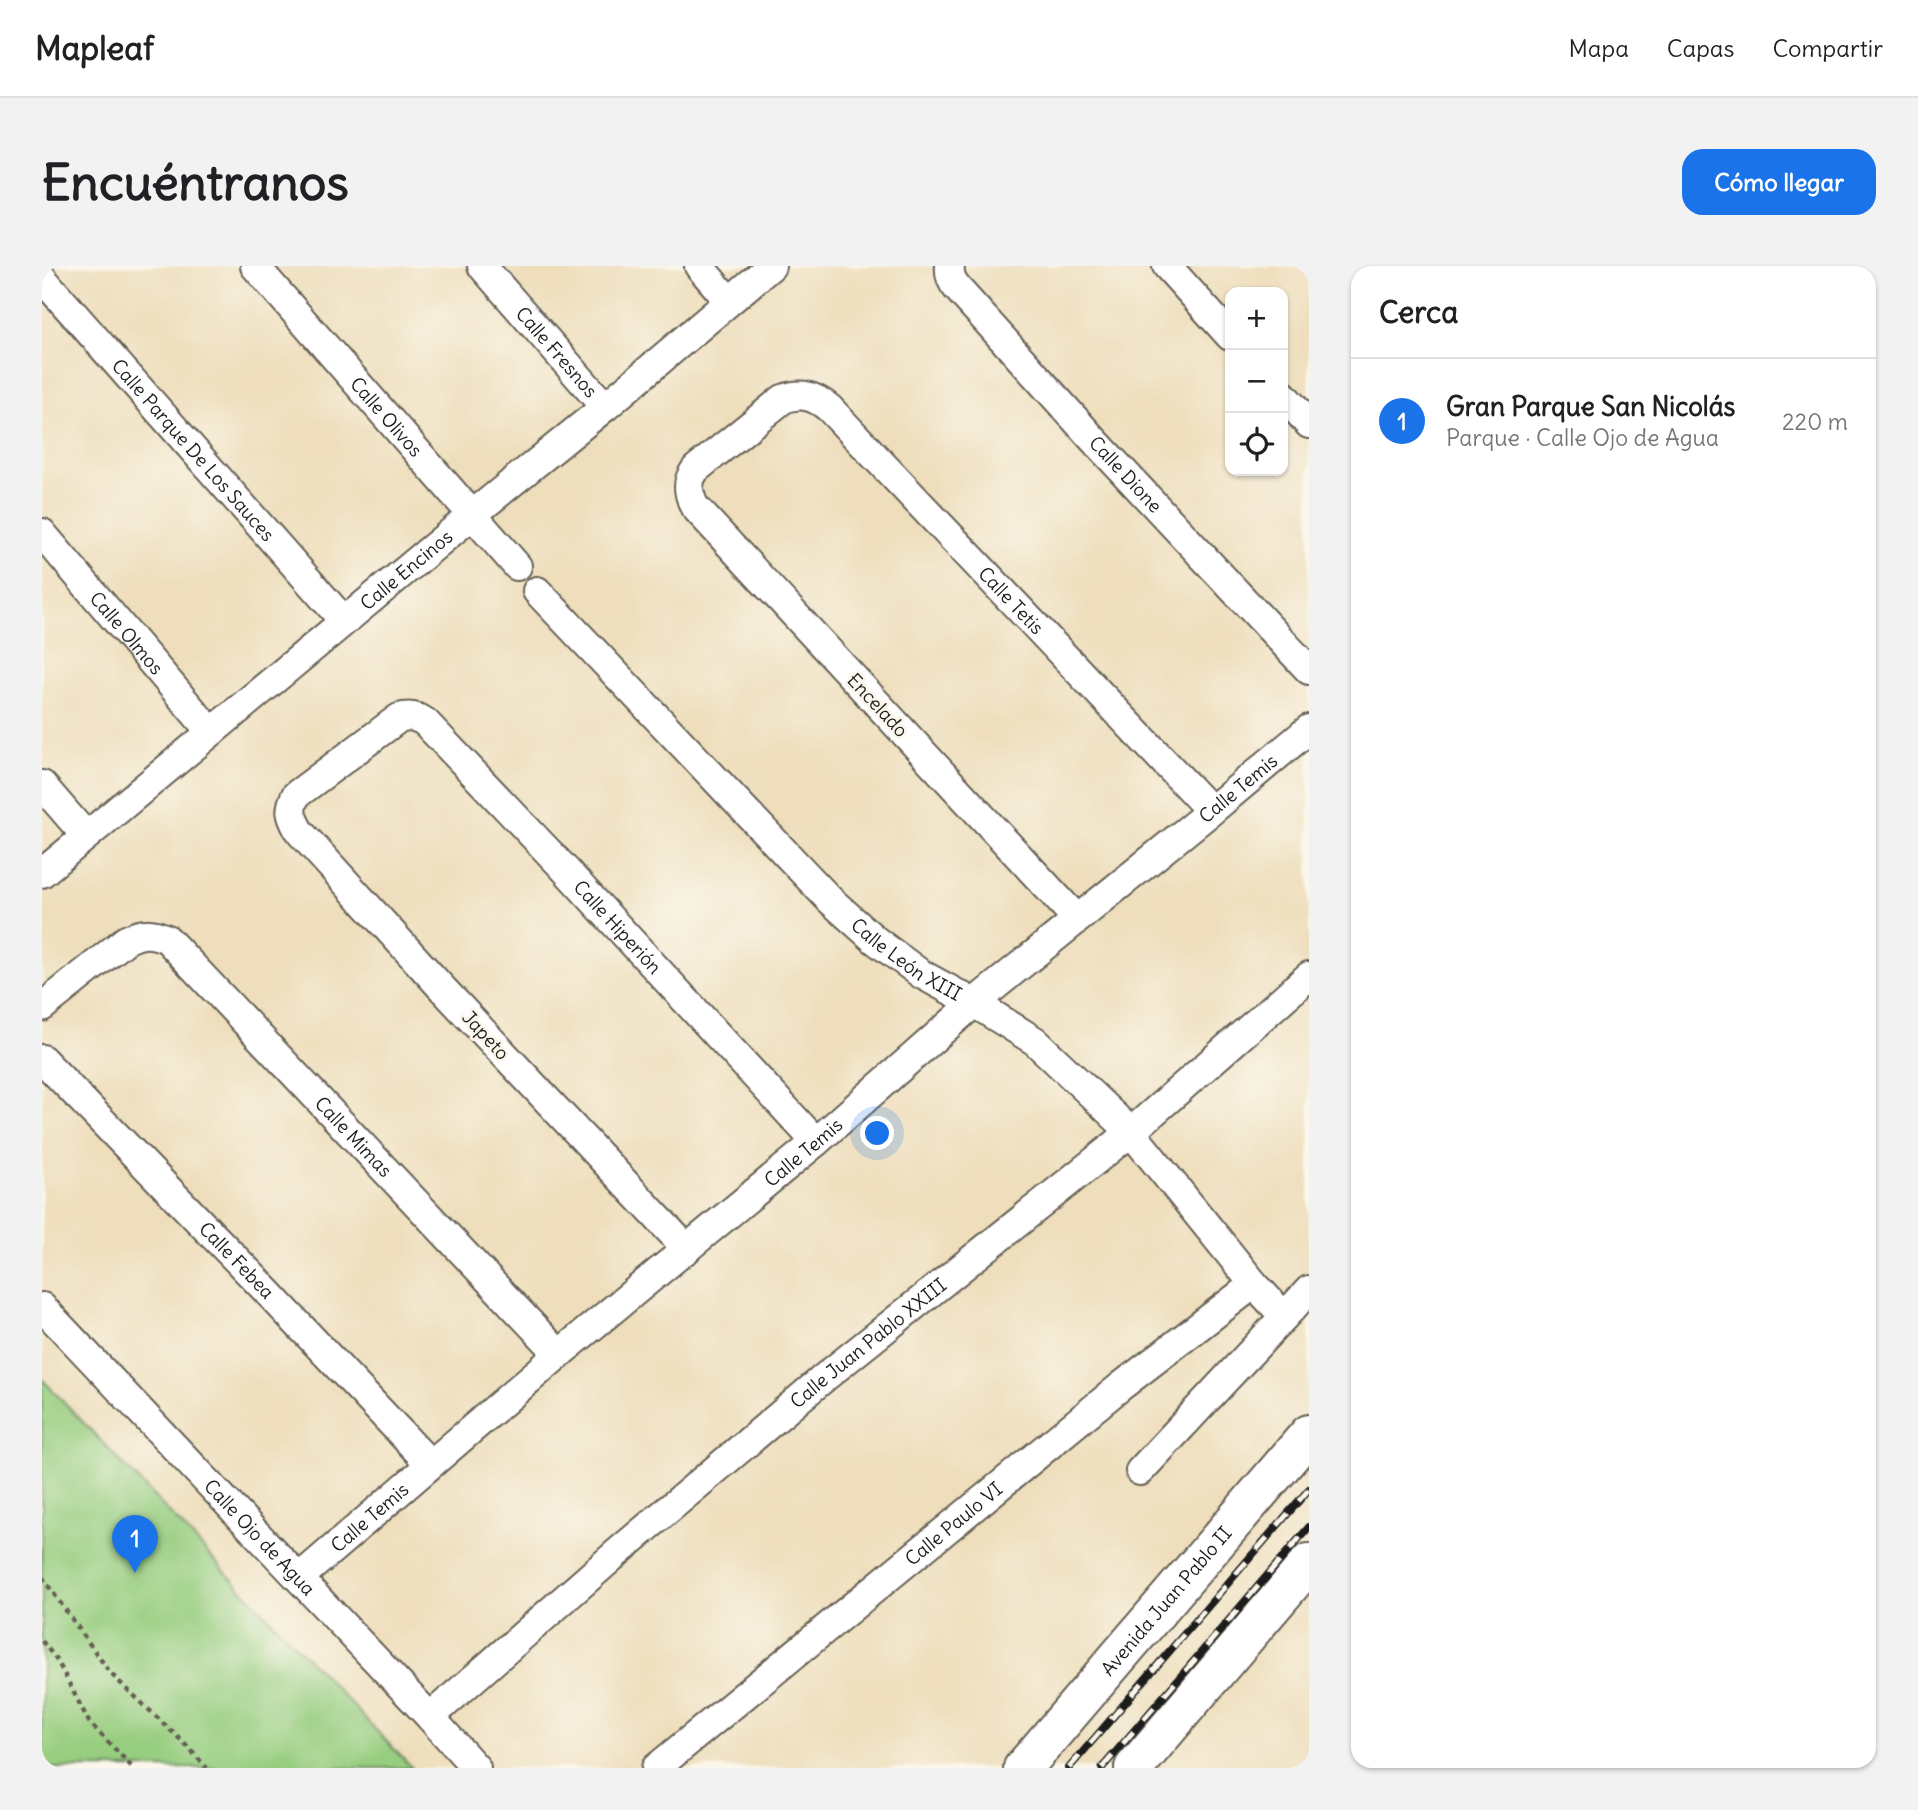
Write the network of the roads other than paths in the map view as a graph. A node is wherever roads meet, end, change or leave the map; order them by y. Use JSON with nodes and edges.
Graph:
{"nodes":[{"id":1,"x":256,"y":266,"type":"edge"},
{"id":2,"x":482,"y":266,"type":"edge"},
{"id":3,"x":699,"y":266,"type":"edge"},
{"id":4,"x":771,"y":266,"type":"edge"},
{"id":5,"x":1167,"y":266,"type":"edge"},
{"id":6,"x":950,"y":269,"type":"edge"},
{"id":7,"x":42,"y":278,"type":"edge"},
{"id":8,"x":729,"y":301,"type":"junction"},
{"id":9,"x":1225,"y":330,"type":"edge"},
{"id":10,"x":1288,"y":401,"type":"edge"},
{"id":11,"x":604,"y":407,"type":"junction"},
{"id":12,"x":1309,"y":424,"type":"edge"},
{"id":13,"x":688,"y":486,"type":"joint"},
{"id":14,"x":472,"y":514,"type":"junction"},
{"id":15,"x":42,"y":533,"type":"edge"},
{"id":16,"x":517,"y":566,"type":"dead end"},
{"id":17,"x":537,"y":591,"type":"dead end"},
{"id":18,"x":344,"y":621,"type":"junction"},
{"id":19,"x":1309,"y":670,"type":"edge"},
{"id":20,"x":1309,"y":729,"type":"edge"},
{"id":21,"x":211,"y":732,"type":"junction"},
{"id":22,"x":42,"y":785,"type":"edge"},
{"id":23,"x":1211,"y":811,"type":"junction"},
{"id":24,"x":292,"y":817,"type":"joint"},
{"id":25,"x":86,"y":836,"type":"junction"},
{"id":26,"x":42,"y":873,"type":"edge"},
{"id":27,"x":1077,"y":919,"type":"junction"},
{"id":28,"x":1309,"y":976,"type":"edge"},
{"id":29,"x":974,"y":1003,"type":"junction"},
{"id":30,"x":42,"y":1007,"type":"edge"},
{"id":31,"x":42,"y":1059,"type":"edge"},
{"id":32,"x":1131,"y":1132,"type":"junction"},
{"id":33,"x":816,"y":1142,"type":"junction"},
{"id":34,"x":687,"y":1249,"type":"junction"},
{"id":35,"x":1254,"y":1284,"type":"junction"},
{"id":36,"x":1309,"y":1290,"type":"edge"},
{"id":37,"x":42,"y":1307,"type":"edge"},
{"id":38,"x":1284,"y":1316,"type":"junction"},
{"id":39,"x":559,"y":1354,"type":"junction"},
{"id":40,"x":1309,"y":1434,"type":"edge"},
{"id":41,"x":430,"y":1464,"type":"junction"},
{"id":42,"x":1140,"y":1471,"type":"dead end"},
{"id":43,"x":1309,"y":1563,"type":"edge"},
{"id":44,"x":299,"y":1578,"type":"junction"},
{"id":45,"x":430,"y":1717,"type":"junction"},
{"id":46,"x":476,"y":1768,"type":"edge"},
{"id":47,"x":656,"y":1768,"type":"edge"},
{"id":48,"x":1023,"y":1768,"type":"edge"},
{"id":49,"x":1134,"y":1768,"type":"edge"}],
"edges":[{"from":1,"to":14,"type":"street","name":"Calle Olivos"},
{"from":2,"to":11,"type":"street","name":"Calle Fresnos"},
{"from":3,"to":8,"type":"street"},
{"from":4,"to":8,"type":"street","name":"Calle Encinos"},
{"from":5,"to":9,"type":"street"},
{"from":6,"to":19,"type":"street","name":"Calle Dione"},
{"from":7,"to":18,"type":"street","name":"Calle Parque De Los Sauces"},
{"from":8,"to":11,"type":"street","name":"Calle Encinos"},
{"from":10,"to":12,"type":"street"},
{"from":11,"to":14,"type":"street","name":"Calle Encinos"},
{"from":13,"to":23,"type":"street","name":"Calle Tetis"},
{"from":13,"to":27,"type":"street","name":"Encelado"},
{"from":14,"to":16,"type":"street","name":"Calle Olivos"},
{"from":14,"to":18,"type":"street","name":"Calle Encinos"},
{"from":15,"to":21,"type":"street","name":"Calle Olmos"},
{"from":17,"to":29,"type":"street","name":"Calle León XIII"},
{"from":18,"to":21,"type":"street","name":"Calle Encinos"},
{"from":20,"to":23,"type":"street","name":"Calle Temis"},
{"from":21,"to":25,"type":"street","name":"Calle Encinos"},
{"from":22,"to":25,"type":"street"},
{"from":23,"to":27,"type":"street","name":"Calle Temis"},
{"from":24,"to":33,"type":"street","name":"Calle Hiperión"},
{"from":24,"to":34,"type":"street","name":"Japeto"},
{"from":25,"to":26,"type":"street","name":"Calle Encinos"},
{"from":27,"to":29,"type":"street","name":"Calle Temis"},
{"from":28,"to":32,"type":"street","name":"Calle Juan Pablo XXIII"},
{"from":29,"to":32,"type":"street","name":"Calle León XIII"},
{"from":29,"to":33,"type":"street","name":"Calle Temis"},
{"from":30,"to":39,"type":"street","name":"Calle Mimas"},
{"from":31,"to":41,"type":"street","name":"Calle Febea"},
{"from":32,"to":35,"type":"street","name":"Calle León XIII"},
{"from":32,"to":45,"type":"street","name":"Calle Juan Pablo XXIII"},
{"from":33,"to":34,"type":"street","name":"Calle Temis"},
{"from":34,"to":39,"type":"street","name":"Calle Temis"},
{"from":35,"to":38,"type":"street","name":"Calle León XIII"},
{"from":35,"to":47,"type":"street","name":"Calle Paulo VI"},
{"from":36,"to":38,"type":"street"},
{"from":37,"to":44,"type":"street","name":"Calle Ojo de Agua"},
{"from":38,"to":42,"type":"street"},
{"from":39,"to":41,"type":"street","name":"Calle Temis"},
{"from":40,"to":48,"type":"main road","name":"Avenida Juan Pablo II"},
{"from":41,"to":44,"type":"street","name":"Calle Temis"},
{"from":43,"to":49,"type":"main road"},
{"from":44,"to":45,"type":"street","name":"Calle Ojo de Agua"},
{"from":45,"to":46,"type":"street","name":"Calle Ojo de Agua"}]}
